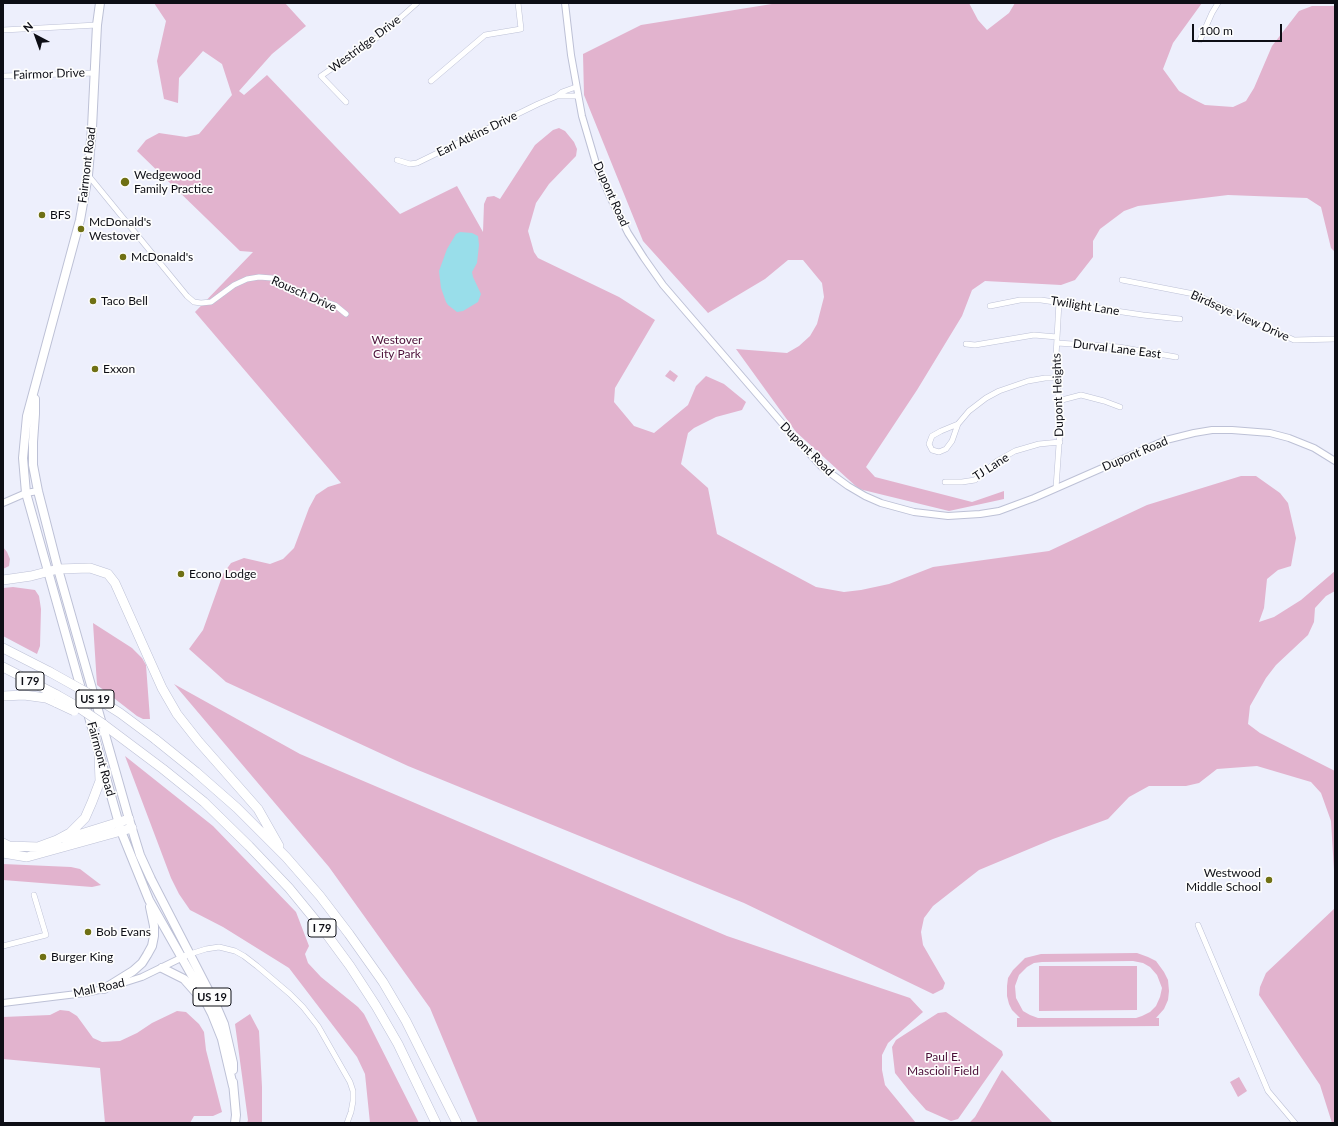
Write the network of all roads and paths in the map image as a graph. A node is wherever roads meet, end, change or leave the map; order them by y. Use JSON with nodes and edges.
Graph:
{"nodes":[{"id":1,"x":100,"y":3,"type":"edge"},
{"id":2,"x":417,"y":3,"type":"edge"},
{"id":3,"x":518,"y":3,"type":"edge"},
{"id":4,"x":565,"y":3,"type":"edge"},
{"id":5,"x":1218,"y":3,"type":"edge"},
{"id":6,"x":97,"y":25,"type":"junction"},
{"id":7,"x":3,"y":30,"type":"edge"},
{"id":8,"x":1200,"y":40,"type":"dead end"},
{"id":9,"x":96,"y":73,"type":"junction"},
{"id":10,"x":3,"y":76,"type":"edge"},
{"id":11,"x":431,"y":81,"type":"dead end"},
{"id":12,"x":576,"y":87,"type":"junction"},
{"id":13,"x":558,"y":96,"type":"junction"},
{"id":14,"x":577,"y":96,"type":"junction"},
{"id":15,"x":346,"y":102,"type":"dead end"},
{"id":16,"x":397,"y":160,"type":"dead end"},
{"id":17,"x":88,"y":175,"type":"junction"},
{"id":18,"x":1122,"y":280,"type":"dead end"},
{"id":19,"x":1059,"y":302,"type":"junction"},
{"id":20,"x":990,"y":306,"type":"dead end"},
{"id":21,"x":346,"y":314,"type":"dead end"},
{"id":22,"x":1180,"y":319,"type":"dead end"},
{"id":23,"x":1335,"y":339,"type":"edge"},
{"id":24,"x":1057,"y":340,"type":"junction"},
{"id":25,"x":966,"y":344,"type":"dead end"},
{"id":26,"x":1176,"y":357,"type":"dead end"},
{"id":27,"x":1057,"y":378,"type":"junction"},
{"id":28,"x":34,"y":392,"type":"junction"},
{"id":29,"x":1058,"y":400,"type":"junction"},
{"id":30,"x":1120,"y":408,"type":"dead end"},
{"id":31,"x":958,"y":424,"type":"junction"},
{"id":32,"x":1060,"y":442,"type":"junction"},
{"id":33,"x":1335,"y":461,"type":"edge"},
{"id":34,"x":945,"y":482,"type":"dead end"},
{"id":35,"x":1056,"y":488,"type":"junction"},
{"id":36,"x":38,"y":491,"type":"junction"},
{"id":37,"x":26,"y":493,"type":"junction"},
{"id":38,"x":3,"y":503,"type":"edge"},
{"id":39,"x":54,"y":571,"type":"junction"},
{"id":40,"x":3,"y":580,"type":"edge"},
{"id":41,"x":3,"y":648,"type":"edge"},
{"id":42,"x":3,"y":667,"type":"edge"},
{"id":43,"x":3,"y":696,"type":"edge"},
{"id":44,"x":57,"y":699,"type":"junction"},
{"id":45,"x":99,"y":754,"type":"junction"},
{"id":46,"x":129,"y":819,"type":"junction"},
{"id":47,"x":120,"y":827,"type":"junction"},
{"id":48,"x":132,"y":828,"type":"junction"},
{"id":49,"x":3,"y":843,"type":"edge"},
{"id":50,"x":38,"y":847,"type":"junction"},
{"id":51,"x":3,"y":853,"type":"edge"},
{"id":52,"x":286,"y":857,"type":"junction"},
{"id":53,"x":34,"y":895,"type":"dead end"},
{"id":54,"x":148,"y":900,"type":"junction"},
{"id":55,"x":1198,"y":925,"type":"dead end"},
{"id":56,"x":3,"y":946,"type":"edge"},
{"id":57,"x":190,"y":954,"type":"junction"},
{"id":58,"x":181,"y":958,"type":"junction"},
{"id":59,"x":162,"y":968,"type":"junction"},
{"id":60,"x":104,"y":989,"type":"junction"},
{"id":61,"x":3,"y":1003,"type":"edge"},
{"id":62,"x":212,"y":1014,"type":"junction"},
{"id":63,"x":233,"y":1086,"type":"junction"},
{"id":64,"x":235,"y":1123,"type":"edge"},
{"id":65,"x":347,"y":1123,"type":"edge"},
{"id":66,"x":436,"y":1123,"type":"edge"},
{"id":67,"x":457,"y":1123,"type":"edge"},
{"id":68,"x":1295,"y":1123,"type":"edge"}],
"edges":[{"from":1,"to":6,"type":"main road","name":"Fairmont Road","number":"US 19"},
{"from":2,"to":15,"type":"street","name":"Westridge Drive"},
{"from":3,"to":11,"type":"street"},
{"from":4,"to":12,"type":"street","name":"Dupont Road"},
{"from":5,"to":8,"type":"street"},
{"from":6,"to":7,"type":"street"},
{"from":6,"to":9,"type":"main road","name":"Fairmont Road","number":"US 19"},
{"from":9,"to":10,"type":"street","name":"Fairmor Drive"},
{"from":9,"to":17,"type":"main road","name":"Fairmont Road","number":"US 19"},
{"from":12,"to":13,"type":"street","name":"Earl Atkins Drive"},
{"from":12,"to":14,"type":"street","name":"Dupont Road"},
{"from":13,"to":14,"type":"street","name":"Earl Atkins Drive"},
{"from":13,"to":16,"type":"street","name":"Earl Atkins Drive"},
{"from":14,"to":35,"type":"street","name":"Dupont Road"},
{"from":17,"to":21,"type":"street","name":"Rousch Drive"},
{"from":17,"to":28,"type":"main road","name":"Fairmont Road","number":"US 19"},
{"from":18,"to":23,"type":"street","name":"Birdseye View Drive"},
{"from":19,"to":20,"type":"street","name":"Twilight Lane"},
{"from":19,"to":22,"type":"street","name":"Twilight Lane"},
{"from":19,"to":24,"type":"street","name":"Dupont Heights"},
{"from":24,"to":25,"type":"street","name":"Durval Lane East"},
{"from":24,"to":26,"type":"street","name":"Durval Lane East"},
{"from":24,"to":27,"type":"street","name":"Dupont Heights"},
{"from":27,"to":29,"type":"street","name":"Dupont Heights"},
{"from":27,"to":31,"type":"street"},
{"from":28,"to":36,"type":"main road","name":"Fairmont Road","number":"US 19"},
{"from":28,"to":37,"type":"main road","name":"Fairmont Road","number":"US 19"},
{"from":29,"to":30,"type":"street"},
{"from":29,"to":32,"type":"street","name":"Dupont Heights"},
{"from":31,"to":31,"type":"street"},
{"from":32,"to":34,"type":"street","name":"TJ Lane"},
{"from":32,"to":35,"type":"street","name":"Dupont Heights"},
{"from":33,"to":35,"type":"street","name":"Dupont Road"},
{"from":36,"to":37,"type":"street"},
{"from":36,"to":39,"type":"main road","name":"Fairmont Road","number":"US 19"},
{"from":37,"to":38,"type":"street"},
{"from":37,"to":39,"type":"main road","name":"Fairmont Road","number":"US 19"},
{"from":39,"to":40,"type":"highway"},
{"from":39,"to":45,"type":"main road","name":"Fairmont Road","number":"US 19"},
{"from":39,"to":46,"type":"main road","name":"Fairmont Road","number":"US 19"},
{"from":39,"to":52,"type":"highway"},
{"from":41,"to":52,"type":"highway","number":"I 79","bridge":true},
{"from":42,"to":44,"type":"highway","number":"I 79"},
{"from":43,"to":44,"type":"highway"},
{"from":44,"to":66,"type":"highway","number":"I 79","bridge":true},
{"from":45,"to":47,"type":"main road","name":"Fairmont Road","number":"US 19"},
{"from":45,"to":50,"type":"highway"},
{"from":46,"to":47,"type":"highway"},
{"from":46,"to":48,"type":"main road","name":"Fairmont Road","number":"US 19"},
{"from":47,"to":48,"type":"highway"},
{"from":47,"to":50,"type":"highway"},
{"from":47,"to":51,"type":"highway"},
{"from":47,"to":54,"type":"main road","name":"Fairmont Road","number":"US 19"},
{"from":48,"to":57,"type":"main road","name":"Fairmont Road","number":"US 19"},
{"from":49,"to":50,"type":"highway"},
{"from":52,"to":67,"type":"highway","number":"I 79"},
{"from":53,"to":56,"type":"street"},
{"from":54,"to":58,"type":"main road","name":"Fairmont Road","number":"US 19"},
{"from":54,"to":60,"type":"main road"},
{"from":55,"to":68,"type":"street"},
{"from":57,"to":58,"type":"street","name":"Mall Road"},
{"from":57,"to":63,"type":"main road","name":"Fairmont Road","number":"US 19"},
{"from":57,"to":65,"type":"street"},
{"from":58,"to":59,"type":"street","name":"Mall Road"},
{"from":58,"to":62,"type":"main road","name":"Fairmont Road","number":"US 19"},
{"from":59,"to":60,"type":"street","name":"Mall Road"},
{"from":59,"to":62,"type":"main road"},
{"from":60,"to":61,"type":"street","name":"Mall Road"},
{"from":62,"to":63,"type":"main road","name":"Fairmont Road","number":"US 19"},
{"from":63,"to":64,"type":"main road","name":"Fairmont Road","number":"US 19"}]}
